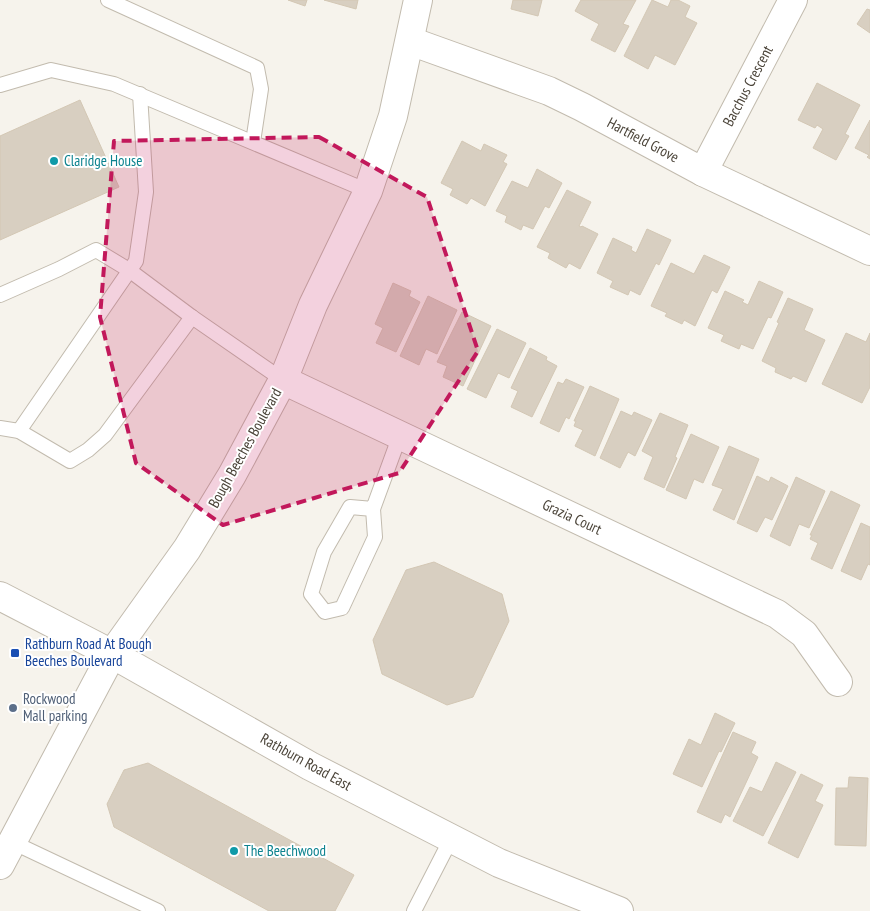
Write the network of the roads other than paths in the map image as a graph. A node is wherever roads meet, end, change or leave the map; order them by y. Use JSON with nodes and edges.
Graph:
{"nodes":[{"id":1,"x":108,"y":0,"type":"edge"},
{"id":2,"x":418,"y":0,"type":"edge"},
{"id":3,"x":793,"y":0,"type":"edge"},
{"id":4,"x":410,"y":41,"type":"junction"},
{"id":5,"x":0,"y":86,"type":"edge"},
{"id":6,"x":140,"y":94,"type":"junction"},
{"id":7,"x":253,"y":142,"type":"junction"},
{"id":8,"x":703,"y":172,"type":"junction"},
{"id":9,"x":368,"y":191,"type":"junction"},
{"id":10,"x":870,"y":251,"type":"edge"},
{"id":11,"x":129,"y":270,"type":"junction"},
{"id":12,"x":0,"y":295,"type":"edge"},
{"id":13,"x":192,"y":317,"type":"junction"},
{"id":14,"x":282,"y":380,"type":"junction"},
{"id":15,"x":0,"y":428,"type":"edge"},
{"id":16,"x":19,"y":431,"type":"junction"},
{"id":17,"x":400,"y":435,"type":"junction"},
{"id":18,"x":373,"y":508,"type":"junction"},
{"id":19,"x":0,"y":596,"type":"edge"},
{"id":20,"x":112,"y":654,"type":"junction"},
{"id":21,"x":838,"y":682,"type":"dead end"},
{"id":22,"x":451,"y":839,"type":"junction"},
{"id":23,"x":6,"y":853,"type":"edge"},
{"id":24,"x":417,"y":910,"type":"edge"},
{"id":25,"x":158,"y":911,"type":"edge"},
{"id":26,"x":619,"y":911,"type":"edge"}],
"edges":[{"from":1,"to":7,"type":"lane"},
{"from":2,"to":4,"type":"street","name":"Bough Beeches Boulevard"},
{"from":3,"to":8,"type":"street","name":"Bacchus Crescent"},
{"from":4,"to":8,"type":"street","name":"Hartfield Grove"},
{"from":4,"to":9,"type":"street","name":"Bough Beeches Boulevard"},
{"from":5,"to":6,"type":"lane"},
{"from":6,"to":7,"type":"lane"},
{"from":6,"to":11,"type":"lane"},
{"from":7,"to":9,"type":"lane"},
{"from":8,"to":10,"type":"street","name":"Hartfield Grove"},
{"from":9,"to":14,"type":"street","name":"Bough Beeches Boulevard"},
{"from":11,"to":12,"type":"lane"},
{"from":11,"to":13,"type":"lane"},
{"from":11,"to":16,"type":"lane"},
{"from":13,"to":14,"type":"lane"},
{"from":13,"to":16,"type":"lane"},
{"from":14,"to":17,"type":"street","name":"Grazia Court"},
{"from":14,"to":20,"type":"street","name":"Bough Beeches Boulevard"},
{"from":15,"to":16,"type":"lane"},
{"from":17,"to":18,"type":"lane"},
{"from":17,"to":21,"type":"street","name":"Grazia Court"},
{"from":18,"to":18,"type":"lane"},
{"from":19,"to":20,"type":"street","name":"Rathburn Road East"},
{"from":20,"to":22,"type":"street","name":"Rathburn Road East"},
{"from":20,"to":23,"type":"street","name":"Bough Beeches Boulevard"},
{"from":22,"to":24,"type":"lane"},
{"from":22,"to":26,"type":"street","name":"Rathburn Road East"},
{"from":23,"to":25,"type":"lane"}]}
